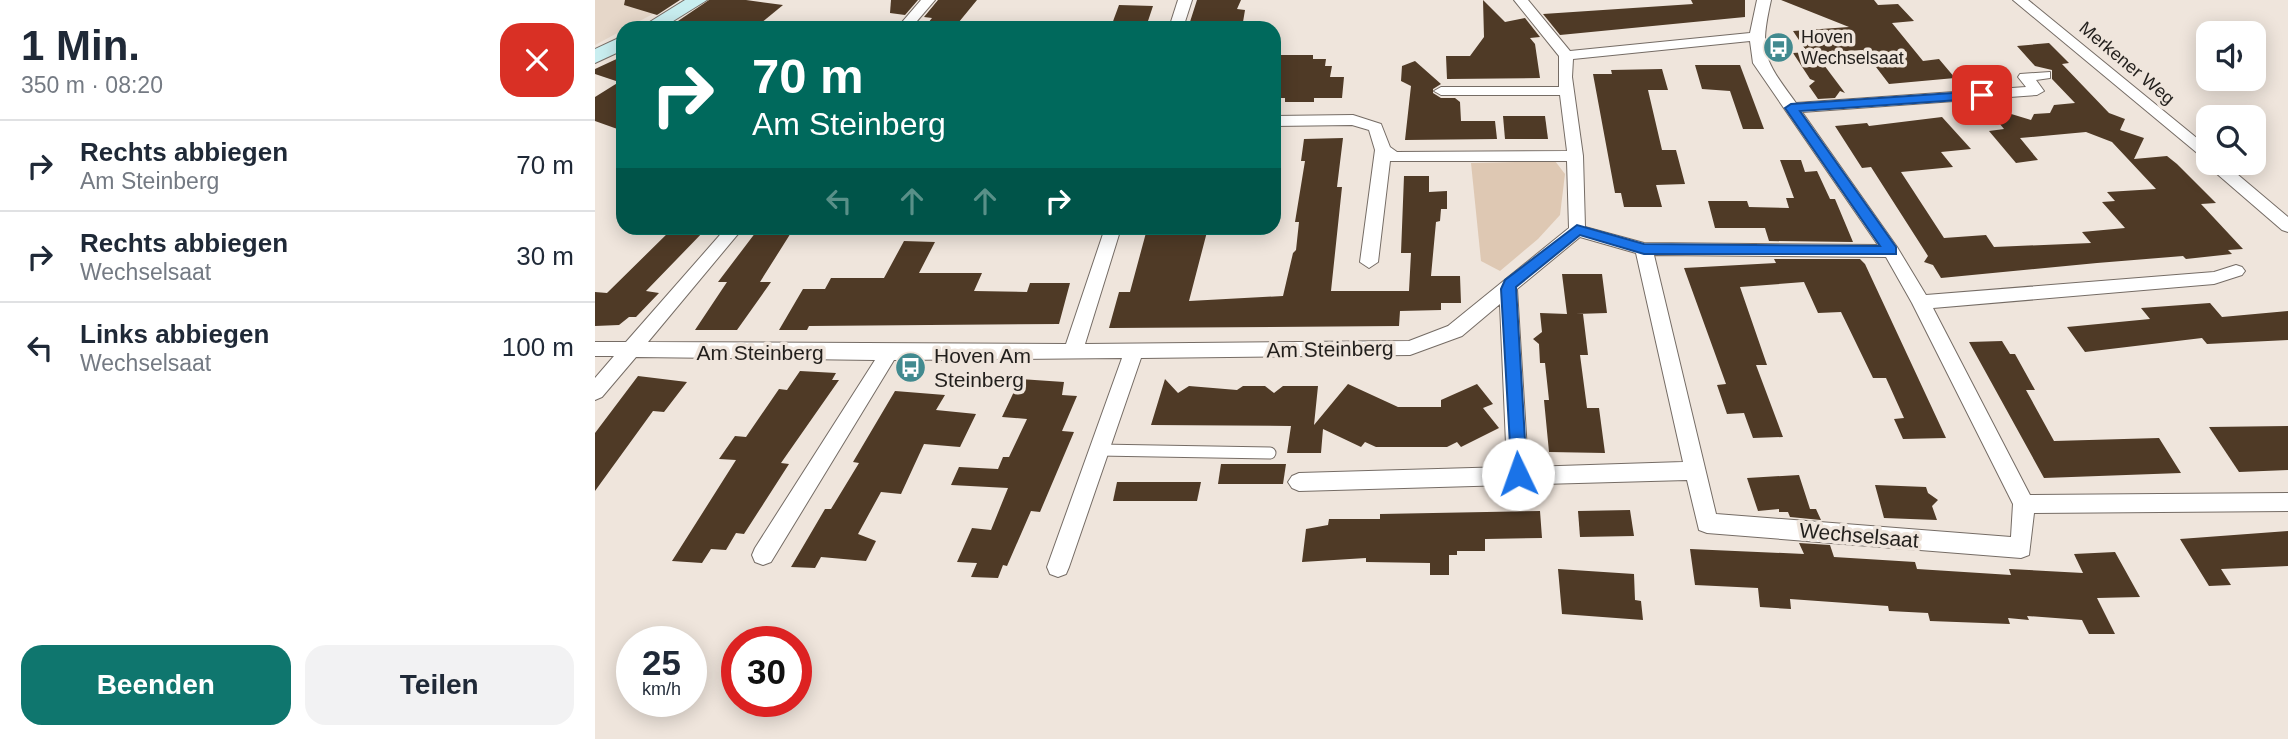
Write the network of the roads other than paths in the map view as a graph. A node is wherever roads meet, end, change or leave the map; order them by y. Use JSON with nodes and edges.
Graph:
{"nodes":[{"id":1,"x":698,"y":0,"type":"edge"},
{"id":2,"x":928,"y":0,"type":"edge"},
{"id":3,"x":1185,"y":0,"type":"edge"},
{"id":4,"x":1521,"y":0,"type":"edge"},
{"id":5,"x":1764,"y":0,"type":"edge"},
{"id":6,"x":2020,"y":0,"type":"edge"},
{"id":7,"x":661,"y":21,"type":"edge"},
{"id":8,"x":910,"y":21,"type":"edge"},
{"id":9,"x":1178,"y":21,"type":"edge"},
{"id":10,"x":1756,"y":36,"type":"junction"},
{"id":11,"x":616,"y":46,"type":"edge"},
{"id":12,"x":1566,"y":56,"type":"junction"},
{"id":13,"x":595,"y":57,"type":"edge"},
{"id":14,"x":2045,"y":75,"type":"dead end"},
{"id":15,"x":1441,"y":91,"type":"dead end"},
{"id":16,"x":1567,"y":91,"type":"junction"},
{"id":17,"x":1791,"y":108,"type":"junction"},
{"id":18,"x":1281,"y":121,"type":"edge"},
{"id":19,"x":2196,"y":146,"type":"edge"},
{"id":20,"x":1383,"y":150,"type":"junction"},
{"id":21,"x":1575,"y":156,"type":"junction"},
{"id":22,"x":2229,"y":175,"type":"edge"},
{"id":23,"x":2288,"y":226,"type":"edge"},
{"id":24,"x":1577,"y":230,"type":"junction"},
{"id":25,"x":729,"y":235,"type":"edge"},
{"id":26,"x":1111,"y":235,"type":"edge"},
{"id":27,"x":1644,"y":249,"type":"junction"},
{"id":28,"x":1891,"y":251,"type":"junction"},
{"id":29,"x":1369,"y":262,"type":"dead end"},
{"id":30,"x":2236,"y":271,"type":"dead end"},
{"id":31,"x":1508,"y":289,"type":"junction"},
{"id":32,"x":1921,"y":302,"type":"junction"},
{"id":33,"x":595,"y":349,"type":"edge"},
{"id":34,"x":1074,"y":349,"type":"junction"},
{"id":35,"x":631,"y":351,"type":"junction"},
{"id":36,"x":1134,"y":352,"type":"junction"},
{"id":37,"x":889,"y":353,"type":"junction"},
{"id":38,"x":595,"y":392,"type":"edge"},
{"id":39,"x":1099,"y":450,"type":"junction"},
{"id":40,"x":1270,"y":453,"type":"dead end"},
{"id":41,"x":1695,"y":471,"type":"junction"},
{"id":42,"x":1518,"y":474,"type":"junction"},
{"id":43,"x":1299,"y":482,"type":"dead end"},
{"id":44,"x":2288,"y":502,"type":"edge"},
{"id":45,"x":2024,"y":504,"type":"junction"},
{"id":46,"x":763,"y":555,"type":"dead end"},
{"id":47,"x":1058,"y":567,"type":"dead end"}],
"edges":[{"from":1,"to":7,"type":"main road"},
{"from":2,"to":8,"type":"street"},
{"from":3,"to":9,"type":"street"},
{"from":4,"to":12,"type":"street"},
{"from":5,"to":10,"type":"street"},
{"from":6,"to":19,"type":"street","name":"Merkener Weg"},
{"from":10,"to":12,"type":"street"},
{"from":10,"to":17,"type":"street"},
{"from":11,"to":13,"type":"main road"},
{"from":12,"to":16,"type":"street"},
{"from":14,"to":17,"type":"street"},
{"from":15,"to":16,"type":"street"},
{"from":16,"to":21,"type":"street"},
{"from":17,"to":28,"type":"street"},
{"from":18,"to":20,"type":"street"},
{"from":20,"to":21,"type":"street"},
{"from":20,"to":29,"type":"street"},
{"from":21,"to":24,"type":"street"},
{"from":22,"to":23,"type":"street"},
{"from":24,"to":27,"type":"street"},
{"from":24,"to":31,"type":"street","name":"Am Steinberg"},
{"from":25,"to":35,"type":"street"},
{"from":26,"to":34,"type":"street"},
{"from":27,"to":28,"type":"street"},
{"from":27,"to":41,"type":"street","name":"Wechselsaat"},
{"from":28,"to":32,"type":"street"},
{"from":30,"to":32,"type":"street"},
{"from":31,"to":36,"type":"street","name":"Am Steinberg"},
{"from":31,"to":42,"type":"street"},
{"from":32,"to":45,"type":"street"},
{"from":33,"to":35,"type":"street","name":"Am Steinberg"},
{"from":34,"to":36,"type":"street","name":"Am Steinberg"},
{"from":34,"to":37,"type":"street","name":"Am Steinberg"},
{"from":35,"to":37,"type":"street","name":"Am Steinberg"},
{"from":35,"to":38,"type":"street"},
{"from":36,"to":39,"type":"street"},
{"from":37,"to":46,"type":"street"},
{"from":39,"to":40,"type":"lane"},
{"from":39,"to":47,"type":"street"},
{"from":41,"to":42,"type":"street"},
{"from":41,"to":45,"type":"street","name":"Wechselsaat"},
{"from":42,"to":43,"type":"street"},
{"from":44,"to":45,"type":"street"}]}
